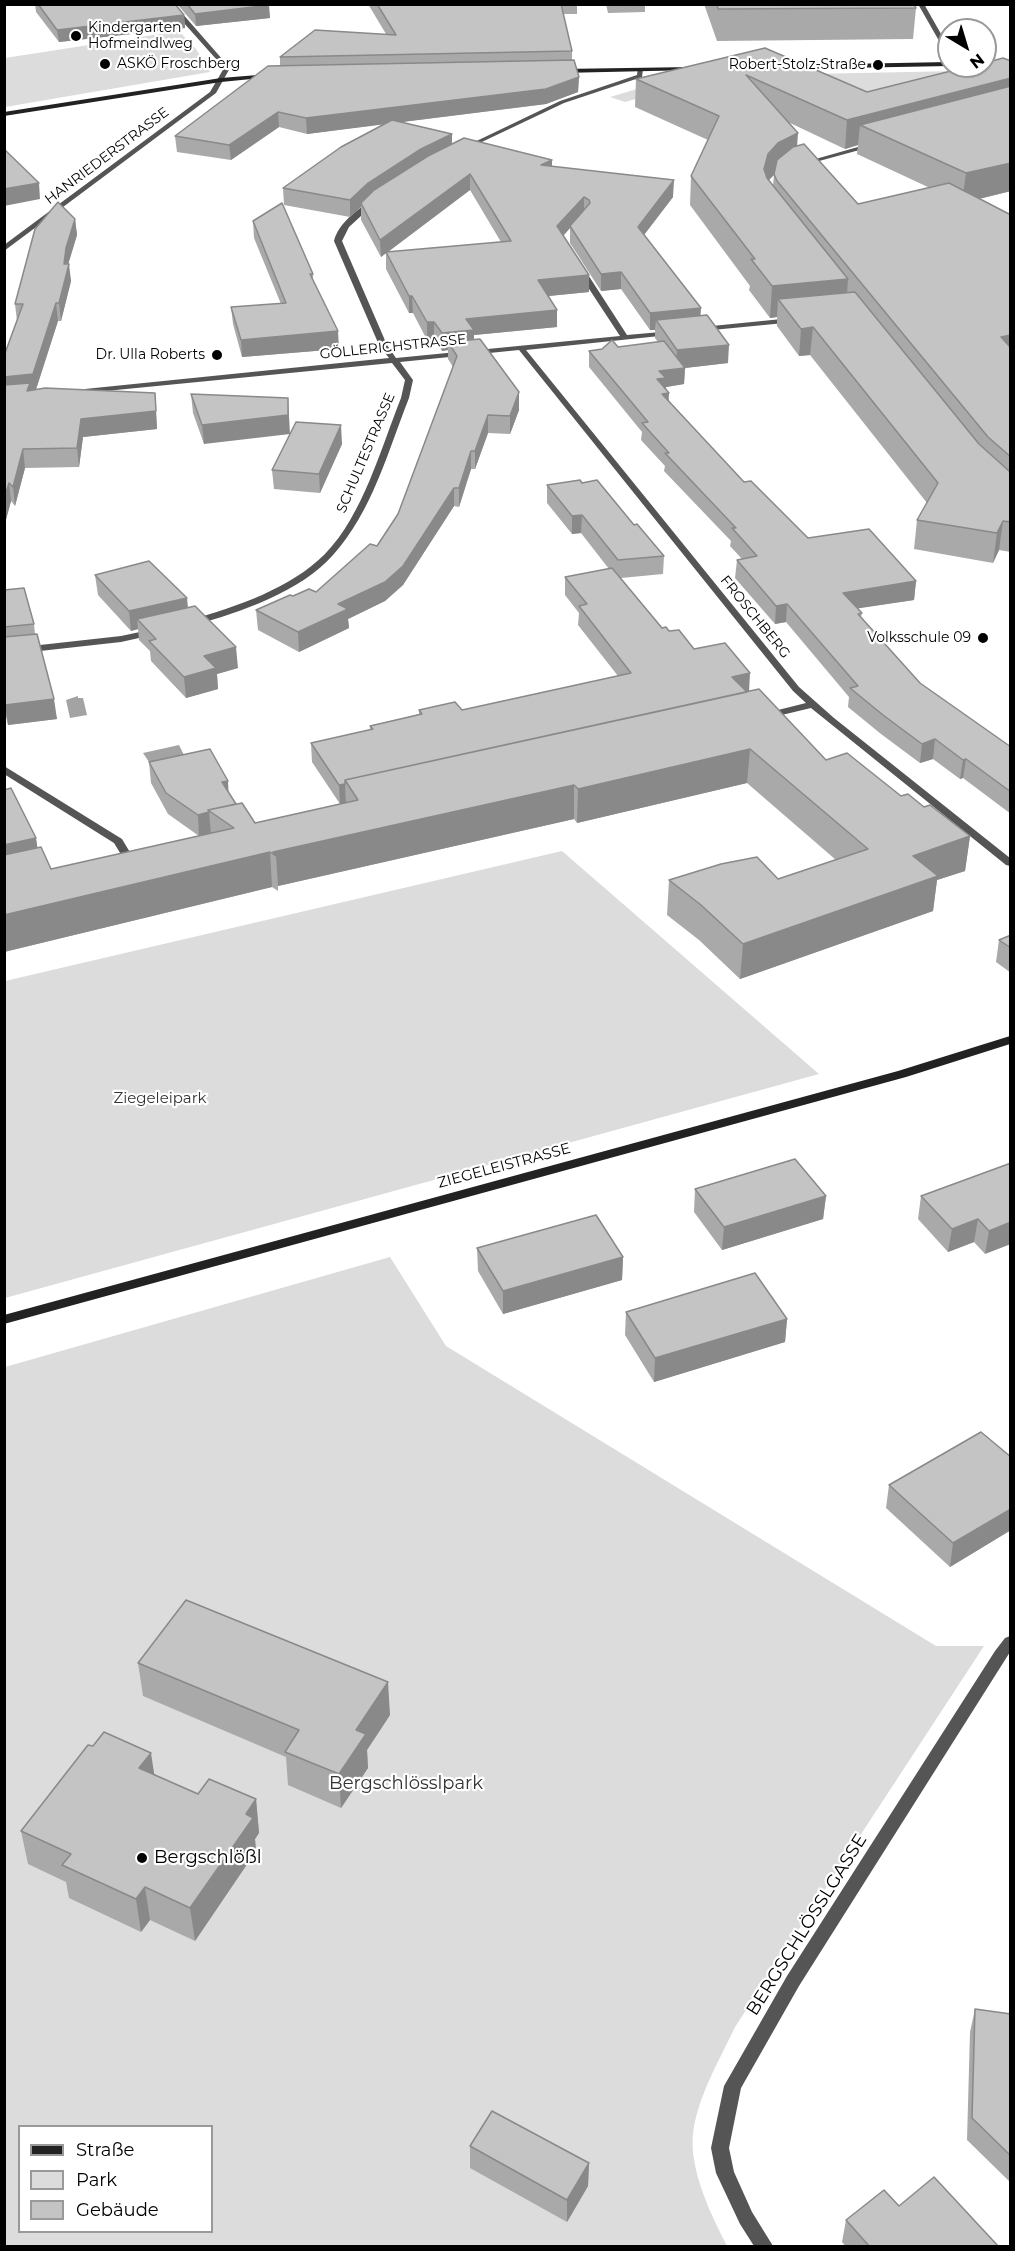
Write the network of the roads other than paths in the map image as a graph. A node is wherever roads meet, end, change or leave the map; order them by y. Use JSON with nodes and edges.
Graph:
{"nodes":[{"id":1,"x":170,"y":4,"type":"edge"},
{"id":2,"x":921,"y":4,"type":"edge"},
{"id":3,"x":937,"y":31,"type":"edge"},
{"id":4,"x":937,"y":64,"type":"edge"},
{"id":5,"x":783,"y":67,"type":"edge"},
{"id":6,"x":640,"y":69,"type":"junction"},
{"id":7,"x":700,"y":69,"type":"edge"},
{"id":8,"x":548,"y":71,"type":"edge"},
{"id":9,"x":282,"y":76,"type":"edge"},
{"id":10,"x":221,"y":80,"type":"junction"},
{"id":11,"x":4,"y":114,"type":"edge"},
{"id":12,"x":886,"y":141,"type":"edge"},
{"id":13,"x":456,"y":153,"type":"edge"},
{"id":14,"x":795,"y":167,"type":"edge"},
{"id":15,"x":378,"y":199,"type":"edge"},
{"id":16,"x":4,"y":249,"type":"edge"},
{"id":17,"x":576,"y":263,"type":"edge"},
{"id":18,"x":797,"y":320,"type":"edge"},
{"id":19,"x":689,"y":331,"type":"edge"},
{"id":20,"x":678,"y":332,"type":"edge"},
{"id":21,"x":625,"y":337,"type":"junction"},
{"id":22,"x":520,"y":347,"type":"junction"},
{"id":23,"x":394,"y":360,"type":"junction"},
{"id":24,"x":64,"y":393,"type":"edge"},
{"id":25,"x":184,"y":625,"type":"edge"},
{"id":26,"x":163,"y":631,"type":"edge"},
{"id":27,"x":4,"y":652,"type":"edge"},
{"id":28,"x":813,"y":704,"type":"junction"},
{"id":29,"x":758,"y":718,"type":"edge"},
{"id":30,"x":4,"y":769,"type":"edge"},
{"id":31,"x":129,"y":859,"type":"edge"},
{"id":32,"x":1011,"y":863,"type":"edge"},
{"id":33,"x":1011,"y":1040,"type":"edge"},
{"id":34,"x":4,"y":1320,"type":"edge"},
{"id":35,"x":1011,"y":1642,"type":"edge"},
{"id":36,"x":764,"y":2247,"type":"edge"}],
"edges":[{"from":1,"to":10,"type":"street"},
{"from":2,"to":3,"type":"street"},
{"from":4,"to":5,"type":"street"},
{"from":6,"to":7,"type":"street"},
{"from":6,"to":8,"type":"street"},
{"from":6,"to":13,"type":"street"},
{"from":9,"to":10,"type":"street"},
{"from":10,"to":11,"type":"street"},
{"from":10,"to":16,"type":"street","name":"HANRIEDERSTRASSE"},
{"from":12,"to":14,"type":"street"},
{"from":15,"to":23,"type":"street","name":"SCHULTESTRASSE"},
{"from":17,"to":21,"type":"street"},
{"from":18,"to":19,"type":"street"},
{"from":20,"to":21,"type":"street","name":"GÖLLERICHSTRASSE"},
{"from":21,"to":22,"type":"street","name":"GÖLLERICHSTRASSE"},
{"from":22,"to":23,"type":"street","name":"GÖLLERICHSTRASSE"},
{"from":22,"to":28,"type":"street","name":"FROSCHBERG"},
{"from":23,"to":24,"type":"street","name":"GÖLLERICHSTRASSE"},
{"from":23,"to":25,"type":"street","name":"SCHULTESTRASSE"},
{"from":26,"to":27,"type":"street"},
{"from":28,"to":29,"type":"street"},
{"from":28,"to":32,"type":"street","name":"FROSCHBERG"},
{"from":30,"to":31,"type":"street"},
{"from":33,"to":34,"type":"street","name":"ZIEGELEISTRASSE"},
{"from":35,"to":36,"type":"street","name":"BERGSCHLÖSSLGASSE"}]}
